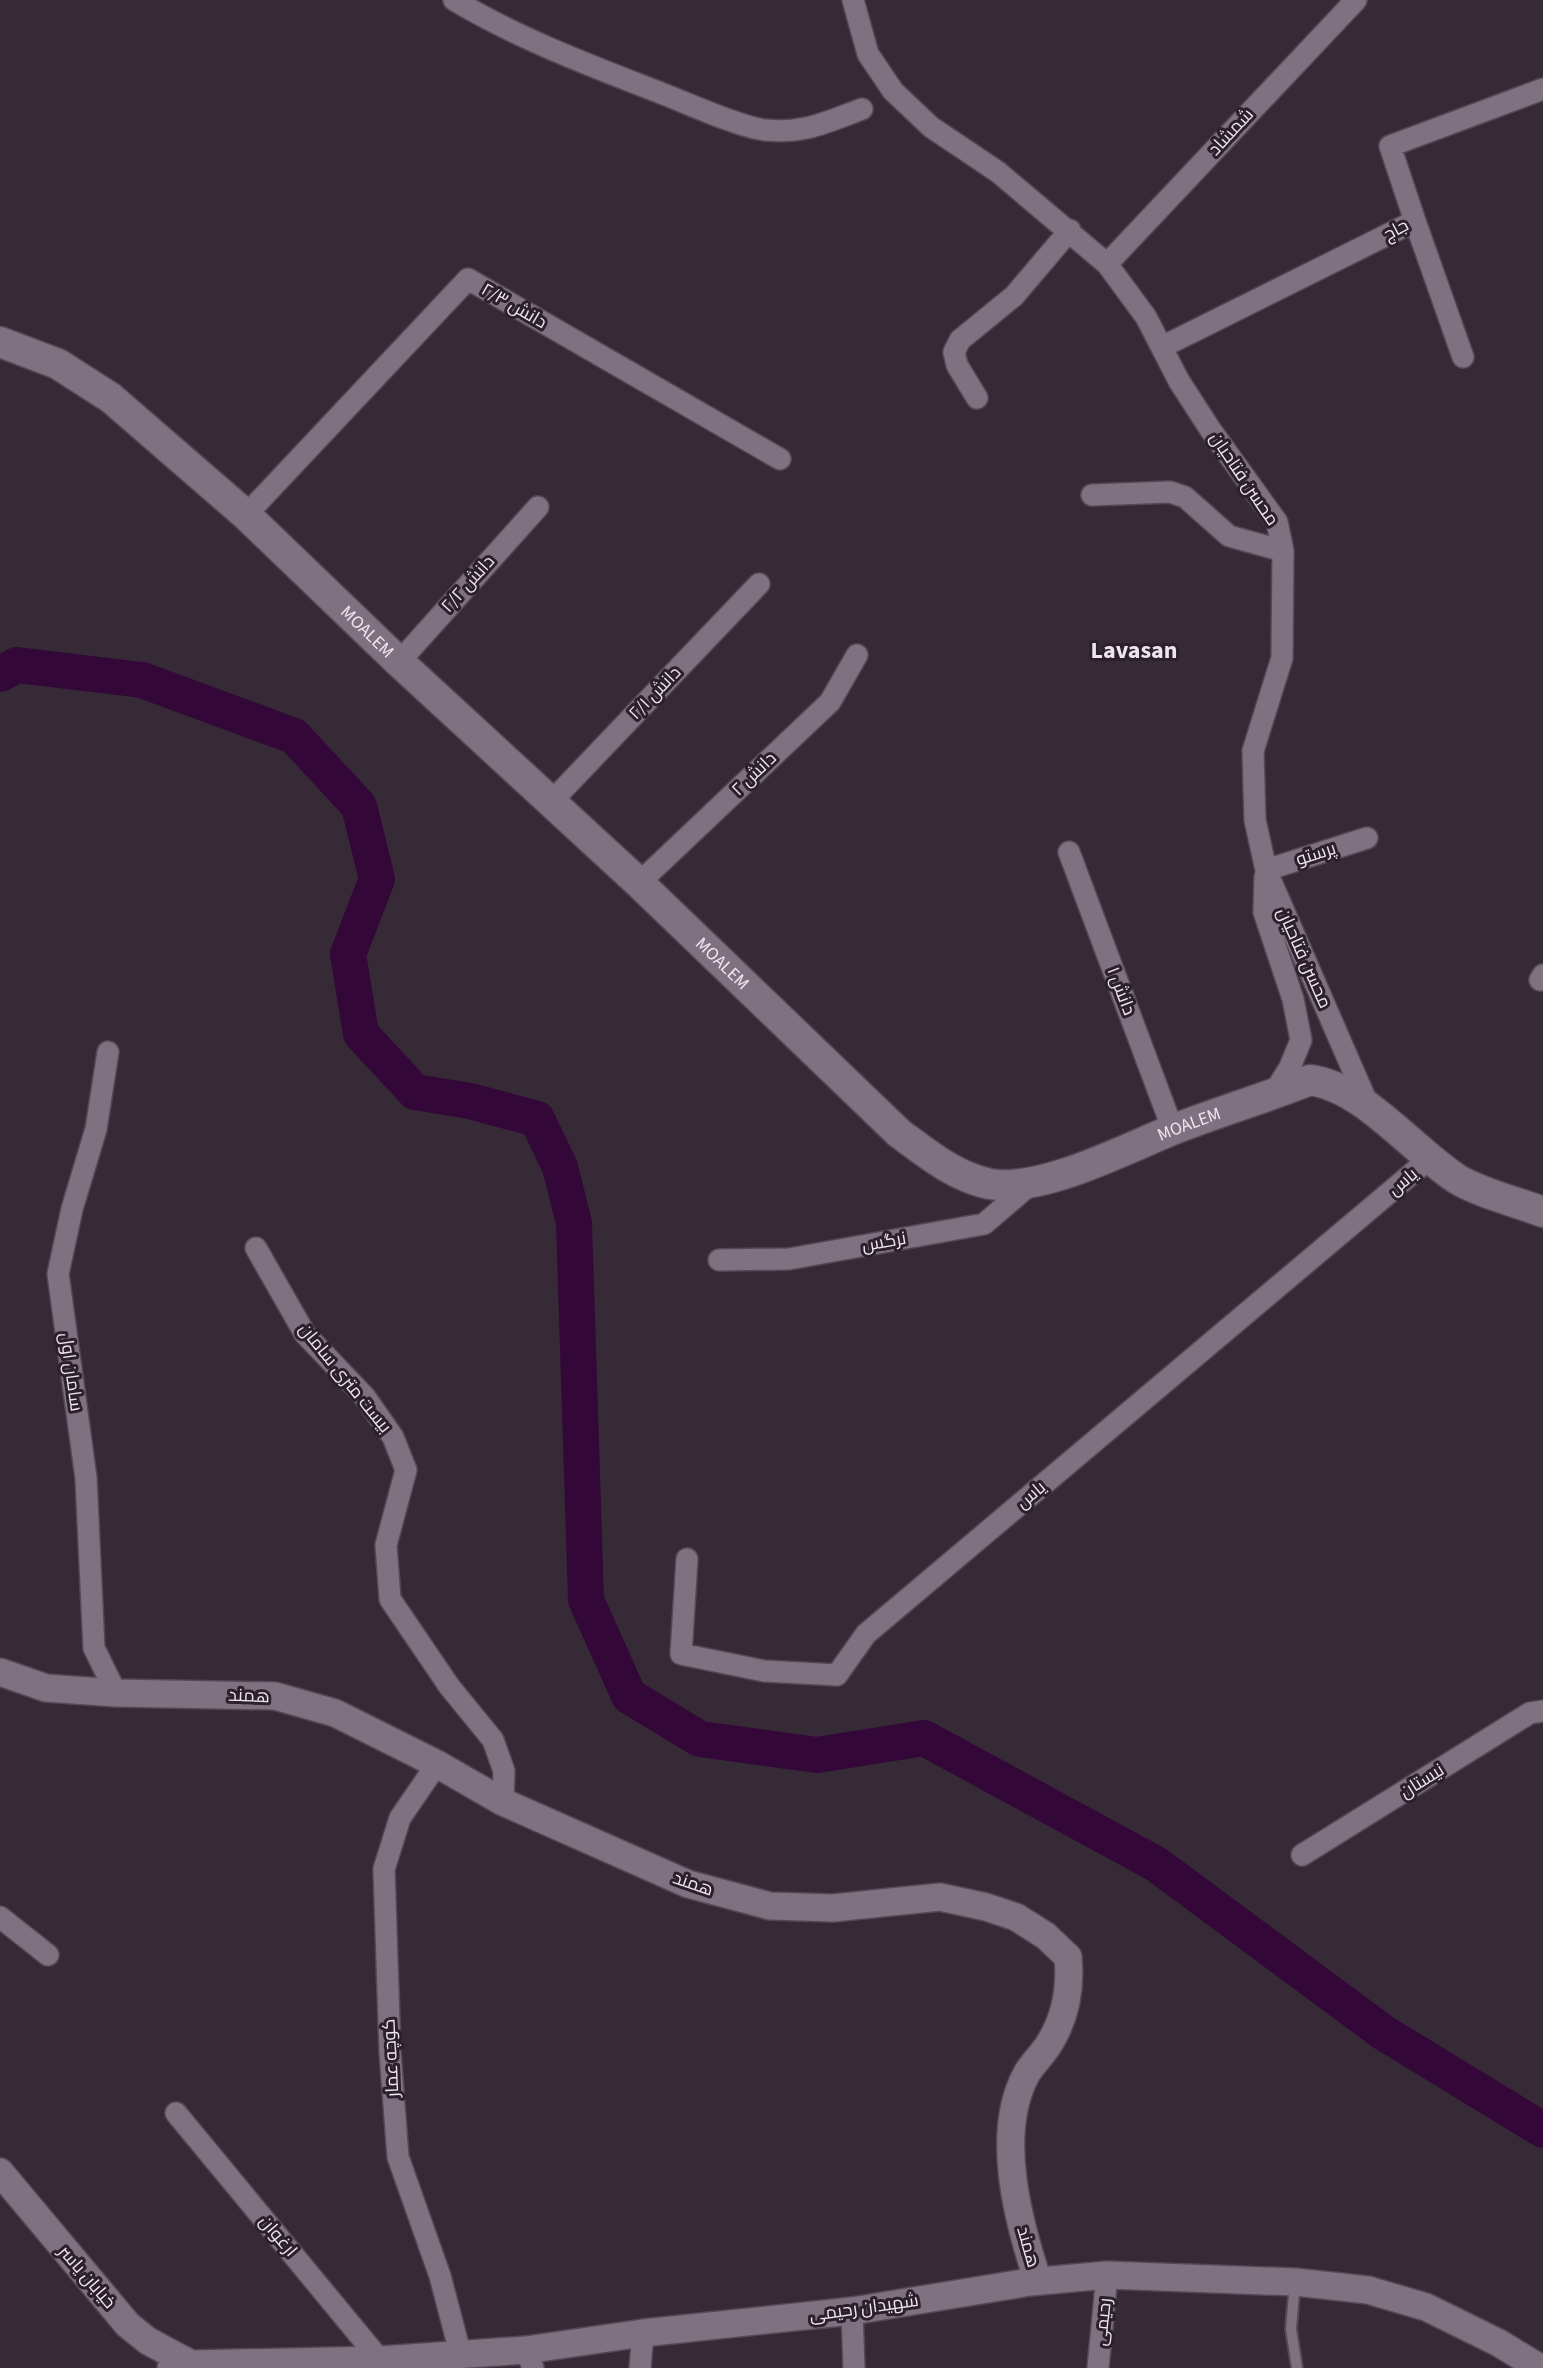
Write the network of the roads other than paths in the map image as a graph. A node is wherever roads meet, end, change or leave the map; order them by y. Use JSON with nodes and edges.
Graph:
{"nodes":[{"id":1,"x":454,"y":0,"type":"edge"},
{"id":2,"x":853,"y":0,"type":"edge"},
{"id":3,"x":1356,"y":0,"type":"edge"},
{"id":4,"x":1543,"y":89,"type":"edge"},
{"id":5,"x":862,"y":109,"type":"dead end"},
{"id":6,"x":1415,"y":221,"type":"junction"},
{"id":7,"x":1070,"y":230,"type":"junction"},
{"id":8,"x":1107,"y":264,"type":"junction"},
{"id":9,"x":0,"y":342,"type":"edge"},
{"id":10,"x":1162,"y":347,"type":"junction"},
{"id":11,"x":1463,"y":357,"type":"dead end"},
{"id":12,"x":977,"y":398,"type":"dead end"},
{"id":13,"x":780,"y":459,"type":"dead end"},
{"id":14,"x":1092,"y":495,"type":"dead end"},
{"id":15,"x":538,"y":507,"type":"dead end"},
{"id":16,"x":246,"y":515,"type":"junction"},
{"id":17,"x":1283,"y":551,"type":"junction"},
{"id":18,"x":759,"y":584,"type":"dead end"},
{"id":19,"x":857,"y":655,"type":"dead end"},
{"id":20,"x":399,"y":662,"type":"junction"},
{"id":21,"x":551,"y":802,"type":"junction"},
{"id":22,"x":1367,"y":838,"type":"dead end"},
{"id":23,"x":1069,"y":852,"type":"dead end"},
{"id":24,"x":1266,"y":870,"type":"junction"},
{"id":25,"x":639,"y":883,"type":"junction"},
{"id":26,"x":108,"y":1052,"type":"dead end"},
{"id":27,"x":1272,"y":1096,"type":"junction"},
{"id":28,"x":1370,"y":1108,"type":"junction"},
{"id":29,"x":1173,"y":1130,"type":"junction"},
{"id":30,"x":1428,"y":1160,"type":"junction"},
{"id":31,"x":1033,"y":1181,"type":"junction"},
{"id":32,"x":1543,"y":1212,"type":"edge"},
{"id":33,"x":256,"y":1248,"type":"dead end"},
{"id":34,"x":719,"y":1260,"type":"dead end"},
{"id":35,"x":687,"y":1559,"type":"dead end"},
{"id":36,"x":0,"y":1672,"type":"edge"},
{"id":37,"x":116,"y":1693,"type":"junction"},
{"id":38,"x":1543,"y":1711,"type":"edge"},
{"id":39,"x":437,"y":1764,"type":"junction"},
{"id":40,"x":503,"y":1802,"type":"junction"},
{"id":41,"x":1302,"y":1855,"type":"dead end"},
{"id":42,"x":0,"y":1917,"type":"edge"},
{"id":43,"x":48,"y":1955,"type":"dead end"},
{"id":44,"x":176,"y":2113,"type":"dead end"},
{"id":45,"x":0,"y":2172,"type":"edge"},
{"id":46,"x":1107,"y":2275,"type":"junction"},
{"id":47,"x":1038,"y":2281,"type":"junction"},
{"id":48,"x":1295,"y":2282,"type":"junction"},
{"id":49,"x":852,"y":2311,"type":"junction"},
{"id":50,"x":643,"y":2333,"type":"junction"},
{"id":51,"x":461,"y":2356,"type":"junction"},
{"id":52,"x":529,"y":2359,"type":"edge"},
{"id":53,"x":380,"y":2360,"type":"junction"},
{"id":54,"x":181,"y":2366,"type":"edge"},
{"id":55,"x":231,"y":2367,"type":"edge"},
{"id":56,"x":640,"y":2368,"type":"edge"},
{"id":57,"x":854,"y":2368,"type":"edge"},
{"id":58,"x":1098,"y":2368,"type":"edge"},
{"id":59,"x":1297,"y":2368,"type":"edge"},
{"id":60,"x":1540,"y":2368,"type":"edge"}],
"edges":[{"from":1,"to":5,"type":"street"},
{"from":2,"to":7,"type":"street","name":"محسن فتاحیان"},
{"from":3,"to":8,"type":"street","name":"شمشاد"},
{"from":4,"to":6,"type":"street","name":"جاج"},
{"from":6,"to":10,"type":"street","name":"جاج"},
{"from":6,"to":11,"type":"street"},
{"from":7,"to":8,"type":"street","name":"محسن فتاحیان"},
{"from":7,"to":12,"type":"street"},
{"from":8,"to":10,"type":"street","name":"محسن فتاحیان"},
{"from":9,"to":16,"type":"main road","name":"MOALEM"},
{"from":10,"to":17,"type":"street","name":"محسن فتاحیان"},
{"from":13,"to":16,"type":"street","name":"دانش ۲/۳"},
{"from":14,"to":17,"type":"street"},
{"from":15,"to":20,"type":"street","name":"دانش ۲/۲"},
{"from":16,"to":20,"type":"main road","name":"MOALEM"},
{"from":17,"to":24,"type":"street","name":"محسن فتاحیان"},
{"from":18,"to":21,"type":"street","name":"دانش ۲/۱"},
{"from":19,"to":25,"type":"street","name":"دانش ۲"},
{"from":20,"to":21,"type":"main road","name":"MOALEM"},
{"from":21,"to":25,"type":"main road","name":"MOALEM"},
{"from":22,"to":24,"type":"street","name":"پرستو"},
{"from":23,"to":29,"type":"street","name":"دانش ۱"},
{"from":24,"to":27,"type":"street"},
{"from":24,"to":28,"type":"street","name":"محسن فتاحیان"},
{"from":25,"to":31,"type":"main road","name":"MOALEM"},
{"from":26,"to":37,"type":"street","name":"سامان اول"},
{"from":27,"to":28,"type":"main road","name":"MOALEM"},
{"from":27,"to":29,"type":"main road","name":"MOALEM"},
{"from":28,"to":30,"type":"main road","name":"MOALEM"},
{"from":29,"to":31,"type":"main road","name":"MOALEM"},
{"from":30,"to":32,"type":"main road","name":"MOALEM"},
{"from":30,"to":35,"type":"street","name":"یاس"},
{"from":31,"to":34,"type":"street","name":"نرگس"},
{"from":33,"to":40,"type":"street","name":"بیست متری سامان"},
{"from":36,"to":37,"type":"street","name":"همند"},
{"from":37,"to":39,"type":"street","name":"همند"},
{"from":38,"to":41,"type":"street","name":"نیستان"},
{"from":39,"to":40,"type":"street","name":"همند"},
{"from":39,"to":51,"type":"street","name":"کوچه عمار"},
{"from":40,"to":47,"type":"street","name":"همند"},
{"from":42,"to":43,"type":"street"},
{"from":44,"to":53,"type":"street","name":"ارغوان"},
{"from":45,"to":54,"type":"street","name":"خیابان یاسر"},
{"from":46,"to":47,"type":"street","name":"شهیدان رحیمی"},
{"from":46,"to":48,"type":"street","name":"شهیدان رحیمی"},
{"from":46,"to":58,"type":"street","name":"رحیمی"},
{"from":47,"to":49,"type":"street","name":"شهیدان رحیمی"},
{"from":48,"to":59,"type":"lane"},
{"from":48,"to":60,"type":"street","name":"شهیدان رحیمی"},
{"from":49,"to":50,"type":"street","name":"شهیدان رحیمی"},
{"from":49,"to":57,"type":"street"},
{"from":50,"to":52,"type":"street","name":"شهیدان رحیمی"},
{"from":50,"to":56,"type":"street"},
{"from":51,"to":52,"type":"street","name":"شهیدان رحیمی"},
{"from":51,"to":53,"type":"street","name":"شهیدان رحیمی"},
{"from":53,"to":55,"type":"street","name":"شهیدان رحیمی"},
{"from":54,"to":55,"type":"street","name":"شهیدان رحیمی"}]}
